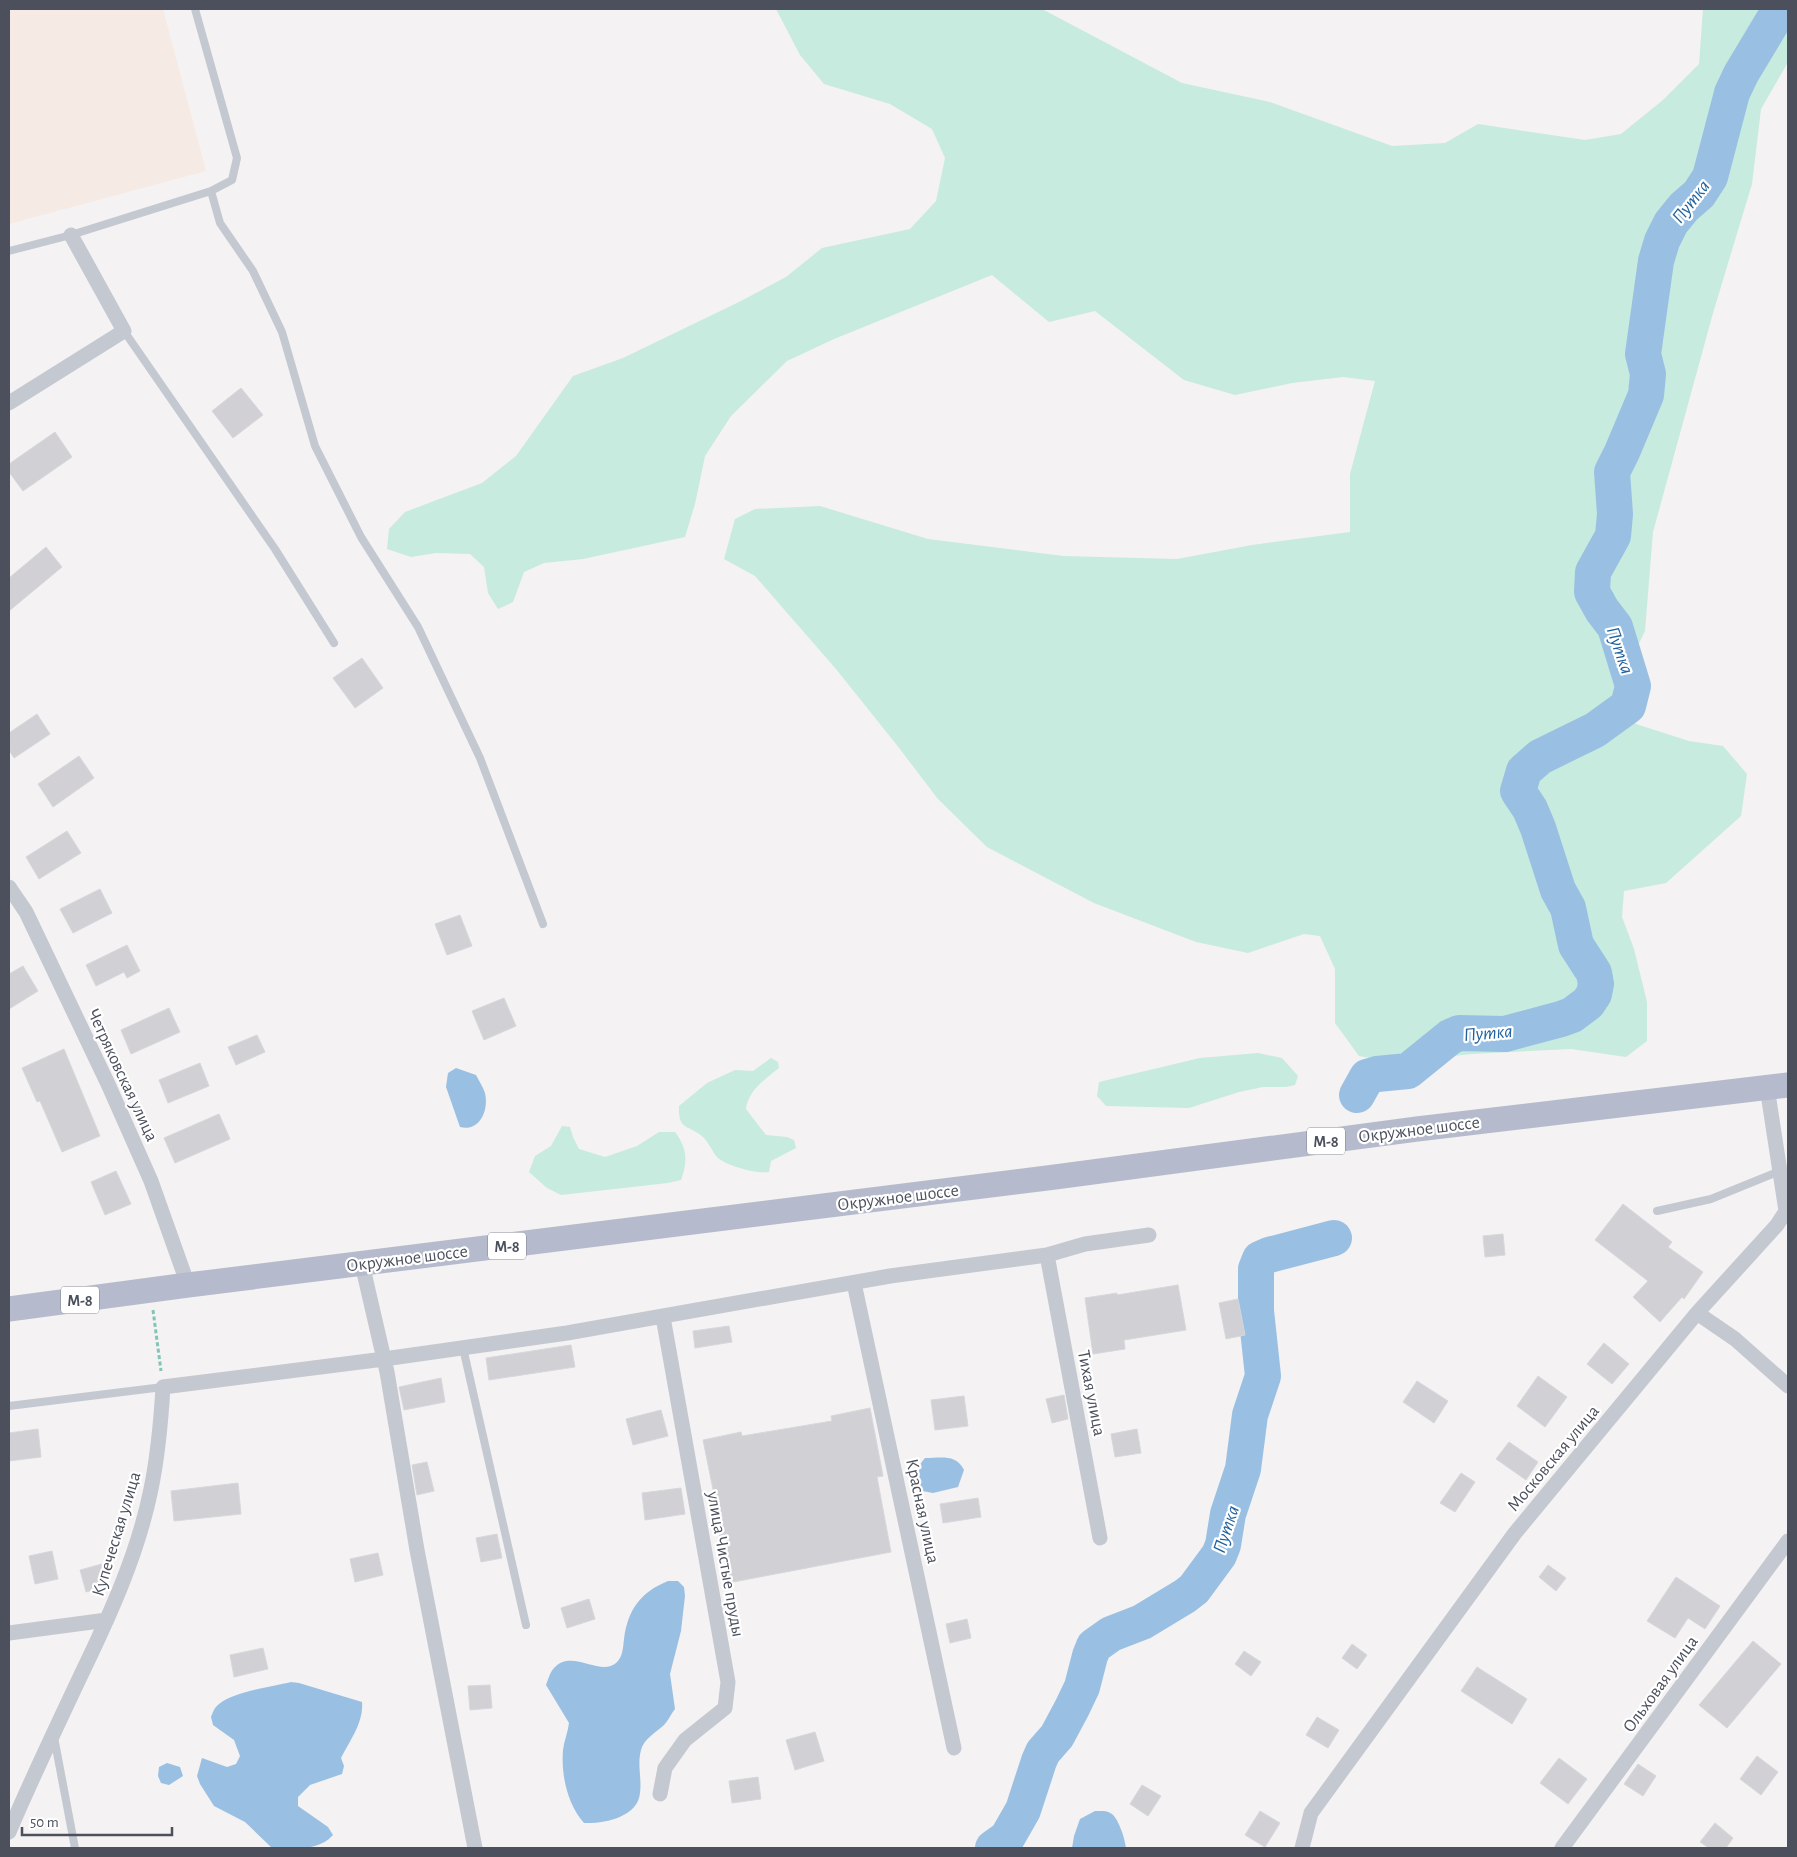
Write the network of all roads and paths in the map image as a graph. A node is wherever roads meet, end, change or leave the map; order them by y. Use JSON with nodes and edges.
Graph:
{"nodes":[{"id":1,"x":195,"y":9,"type":"edge"},
{"id":2,"x":211,"y":191,"type":"junction"},
{"id":3,"x":71,"y":235,"type":"junction"},
{"id":4,"x":9,"y":251,"type":"edge"},
{"id":5,"x":124,"y":332,"type":"junction"},
{"id":6,"x":9,"y":403,"type":"edge"},
{"id":7,"x":334,"y":643,"type":"dead end"},
{"id":8,"x":9,"y":887,"type":"edge"},
{"id":9,"x":543,"y":924,"type":"dead end"},
{"id":10,"x":1777,"y":1086,"type":"edge"},
{"id":11,"x":1780,"y":1171,"type":"junction"},
{"id":12,"x":1657,"y":1211,"type":"dead end"},
{"id":13,"x":1787,"y":1211,"type":"edge"},
{"id":14,"x":1149,"y":1235,"type":"dead end"},
{"id":15,"x":1047,"y":1255,"type":"junction"},
{"id":16,"x":362,"y":1264,"type":"junction"},
{"id":17,"x":854,"y":1283,"type":"junction"},
{"id":18,"x":188,"y":1286,"type":"junction"},
{"id":19,"x":153,"y":1308,"type":"dead end"},
{"id":20,"x":9,"y":1310,"type":"edge"},
{"id":21,"x":1697,"y":1313,"type":"junction"},
{"id":22,"x":663,"y":1316,"type":"junction"},
{"id":23,"x":463,"y":1348,"type":"junction"},
{"id":24,"x":384,"y":1359,"type":"junction"},
{"id":25,"x":1788,"y":1386,"type":"edge"},
{"id":26,"x":163,"y":1387,"type":"junction"},
{"id":27,"x":9,"y":1406,"type":"edge"},
{"id":28,"x":1100,"y":1538,"type":"dead end"},
{"id":29,"x":1788,"y":1541,"type":"edge"},
{"id":30,"x":107,"y":1620,"type":"junction"},
{"id":31,"x":526,"y":1625,"type":"dead end"},
{"id":32,"x":9,"y":1633,"type":"edge"},
{"id":33,"x":53,"y":1734,"type":"junction"},
{"id":34,"x":954,"y":1748,"type":"dead end"},
{"id":35,"x":660,"y":1794,"type":"dead end"},
{"id":36,"x":9,"y":1832,"type":"edge"},
{"id":37,"x":75,"y":1848,"type":"edge"},
{"id":38,"x":476,"y":1848,"type":"edge"},
{"id":39,"x":1302,"y":1848,"type":"edge"},
{"id":40,"x":1562,"y":1848,"type":"edge"}],
"edges":[{"from":1,"to":2,"type":"lane"},
{"from":2,"to":3,"type":"lane"},
{"from":2,"to":9,"type":"lane"},
{"from":3,"to":4,"type":"lane"},
{"from":3,"to":5,"type":"street"},
{"from":5,"to":6,"type":"street"},
{"from":5,"to":7,"type":"lane"},
{"from":8,"to":18,"type":"street","name":"Четряковская улица"},
{"from":10,"to":11,"type":"street","name":"Московская улица"},
{"from":10,"to":16,"type":"main road","name":"Окружное шоссе","number":"М-8"},
{"from":11,"to":12,"type":"lane"},
{"from":11,"to":13,"type":"street","name":"Московская улица"},
{"from":13,"to":21,"type":"street","name":"Московская улица"},
{"from":14,"to":15,"type":"street"},
{"from":15,"to":17,"type":"street"},
{"from":15,"to":28,"type":"street","name":"Тихая улица"},
{"from":16,"to":18,"type":"main road","name":"Окружное шоссе","number":"М-8"},
{"from":16,"to":24,"type":"street"},
{"from":17,"to":22,"type":"street"},
{"from":17,"to":34,"type":"street","name":"Красная улица"},
{"from":18,"to":20,"type":"main road","name":"Окружное шоссе","number":"М-8"},
{"from":19,"to":26,"type":"path"},
{"from":21,"to":25,"type":"street"},
{"from":21,"to":39,"type":"street","name":"Московская улица"},
{"from":22,"to":23,"type":"street"},
{"from":22,"to":35,"type":"street","name":"улица Чистые пруды"},
{"from":23,"to":24,"type":"street"},
{"from":23,"to":31,"type":"lane"},
{"from":24,"to":26,"type":"street"},
{"from":24,"to":38,"type":"street"},
{"from":26,"to":27,"type":"lane"},
{"from":26,"to":30,"type":"street","name":"Купеческая улица"},
{"from":29,"to":40,"type":"street","name":"Ольховая улица"},
{"from":30,"to":32,"type":"street"},
{"from":30,"to":33,"type":"street","name":"Купеческая улица"},
{"from":33,"to":36,"type":"street","name":"Купеческая улица"},
{"from":33,"to":37,"type":"lane"}]}
